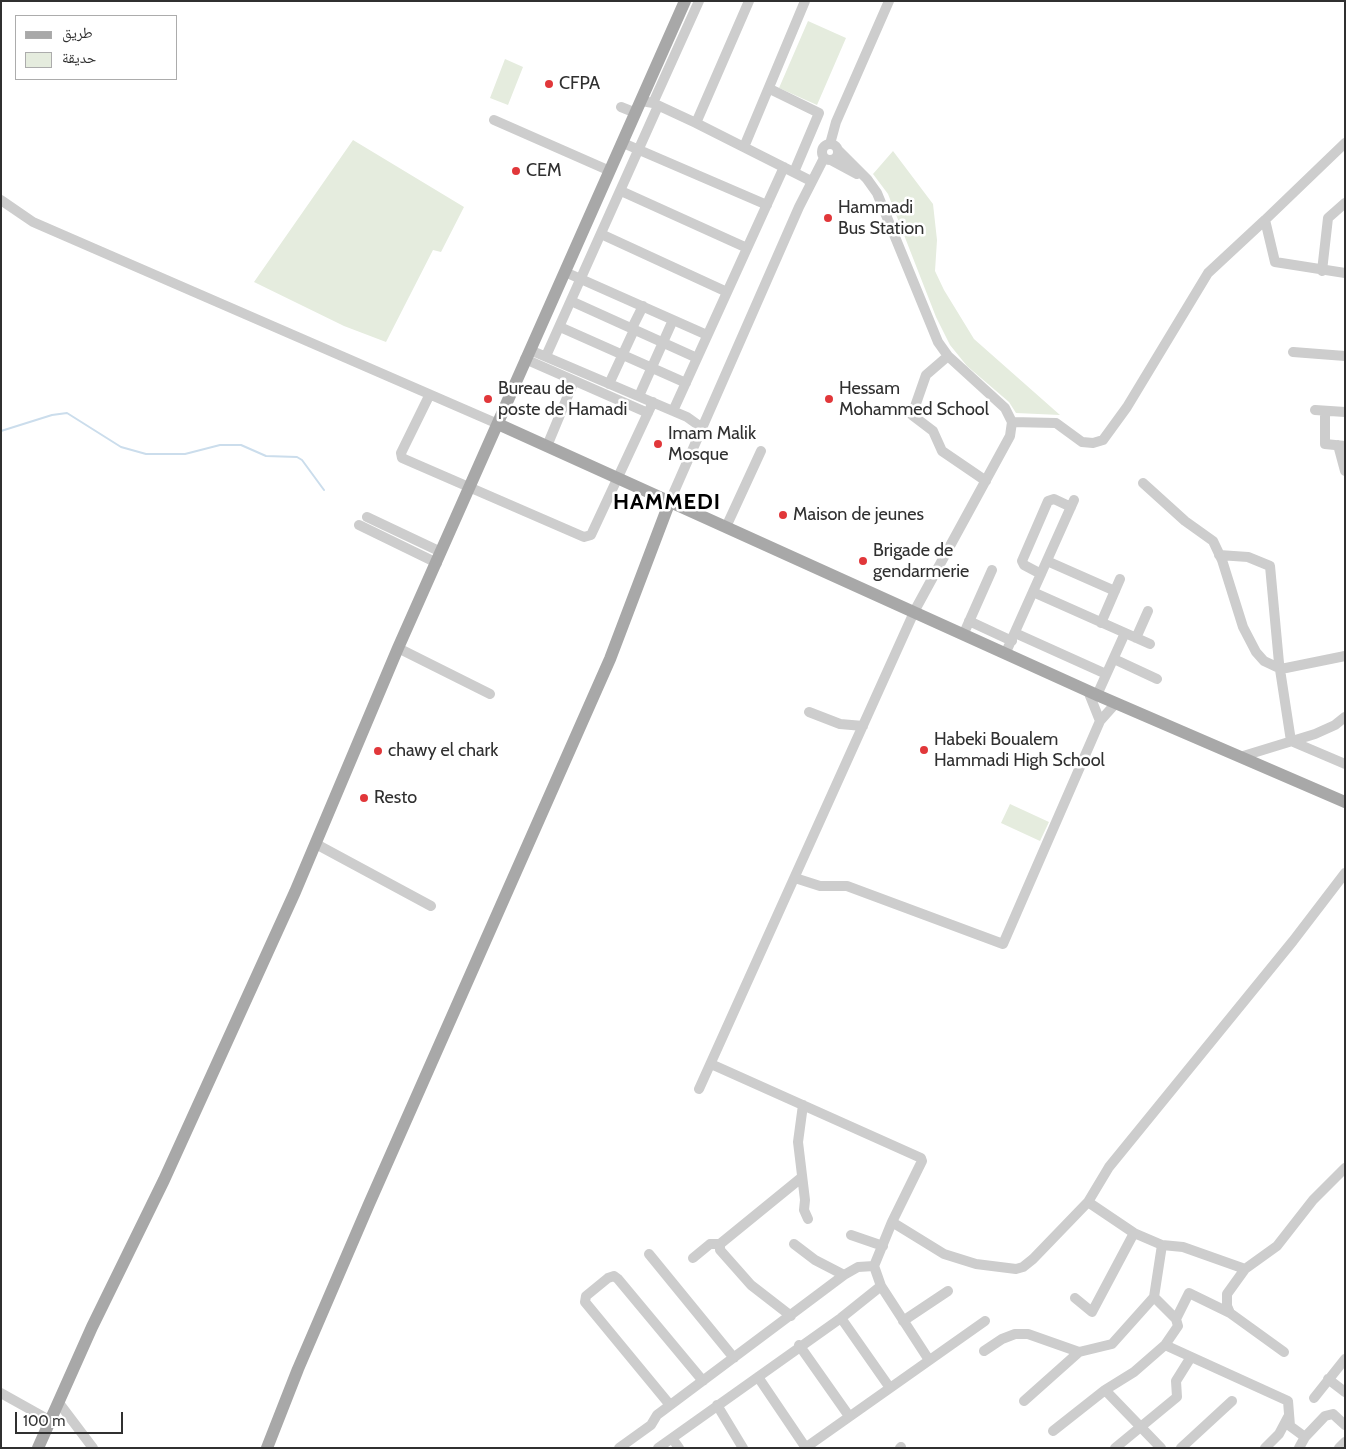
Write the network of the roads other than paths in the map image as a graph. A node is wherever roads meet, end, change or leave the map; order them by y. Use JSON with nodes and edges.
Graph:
{"nodes":[{"id":1,"x":685,"y":1,"type":"edge"},
{"id":2,"x":699,"y":1,"type":"edge"},
{"id":3,"x":749,"y":1,"type":"edge"},
{"id":4,"x":805,"y":1,"type":"edge"},
{"id":5,"x":890,"y":1,"type":"edge"},
{"id":6,"x":770,"y":89,"type":"junction"},
{"id":7,"x":651,"y":103,"type":"junction"},
{"id":8,"x":621,"y":107,"type":"dead end"},
{"id":9,"x":636,"y":113,"type":"junction"},
{"id":10,"x":494,"y":120,"type":"dead end"},
{"id":11,"x":696,"y":123,"type":"junction"},
{"id":12,"x":623,"y":143,"type":"junction"},
{"id":13,"x":1345,"y":143,"type":"edge"},
{"id":14,"x":744,"y":147,"type":"junction"},
{"id":15,"x":834,"y":147,"type":"junction"},
{"id":16,"x":639,"y":149,"type":"junction"},
{"id":17,"x":828,"y":159,"type":"junction"},
{"id":18,"x":784,"y":166,"type":"junction"},
{"id":19,"x":610,"y":171,"type":"junction"},
{"id":20,"x":794,"y":172,"type":"junction"},
{"id":21,"x":867,"y":179,"type":"junction"},
{"id":22,"x":811,"y":181,"type":"junction"},
{"id":23,"x":621,"y":191,"type":"junction"},
{"id":24,"x":1,"y":200,"type":"edge"},
{"id":25,"x":1345,"y":203,"type":"edge"},
{"id":26,"x":767,"y":205,"type":"junction"},
{"id":27,"x":1265,"y":220,"type":"junction"},
{"id":28,"x":601,"y":234,"type":"junction"},
{"id":29,"x":747,"y":248,"type":"junction"},
{"id":30,"x":1322,"y":271,"type":"junction"},
{"id":31,"x":565,"y":272,"type":"junction"},
{"id":32,"x":1345,"y":273,"type":"edge"},
{"id":33,"x":581,"y":279,"type":"junction"},
{"id":34,"x":727,"y":292,"type":"junction"},
{"id":35,"x":571,"y":301,"type":"junction"},
{"id":36,"x":643,"y":306,"type":"junction"},
{"id":37,"x":673,"y":320,"type":"junction"},
{"id":38,"x":560,"y":327,"type":"junction"},
{"id":39,"x":633,"y":329,"type":"junction"},
{"id":40,"x":707,"y":336,"type":"junction"},
{"id":41,"x":663,"y":343,"type":"junction"},
{"id":42,"x":1292,"y":352,"type":"dead end"},
{"id":43,"x":528,"y":354,"type":"junction"},
{"id":44,"x":622,"y":355,"type":"junction"},
{"id":45,"x":546,"y":356,"type":"junction"},
{"id":46,"x":948,"y":356,"type":"junction"},
{"id":47,"x":1345,"y":356,"type":"edge"},
{"id":48,"x":697,"y":358,"type":"junction"},
{"id":49,"x":652,"y":368,"type":"junction"},
{"id":50,"x":574,"y":381,"type":"junction"},
{"id":51,"x":686,"y":383,"type":"junction"},
{"id":52,"x":609,"y":384,"type":"junction"},
{"id":53,"x":429,"y":396,"type":"junction"},
{"id":54,"x":639,"y":396,"type":"junction"},
{"id":55,"x":653,"y":402,"type":"junction"},
{"id":56,"x":673,"y":411,"type":"junction"},
{"id":57,"x":1345,"y":412,"type":"edge"},
{"id":58,"x":648,"y":413,"type":"junction"},
{"id":59,"x":1012,"y":422,"type":"junction"},
{"id":60,"x":498,"y":424,"type":"junction"},
{"id":61,"x":700,"y":427,"type":"junction"},
{"id":62,"x":547,"y":446,"type":"junction"},
{"id":63,"x":1341,"y":446,"type":"edge"},
{"id":64,"x":761,"y":452,"type":"dead end"},
{"id":65,"x":1345,"y":472,"type":"edge"},
{"id":66,"x":617,"y":478,"type":"junction"},
{"id":67,"x":986,"y":481,"type":"junction"},
{"id":68,"x":1143,"y":483,"type":"dead end"},
{"id":69,"x":470,"y":489,"type":"junction"},
{"id":70,"x":670,"y":501,"type":"junction"},
{"id":71,"x":367,"y":517,"type":"dead end"},
{"id":72,"x":359,"y":525,"type":"dead end"},
{"id":73,"x":726,"y":527,"type":"junction"},
{"id":74,"x":1219,"y":555,"type":"junction"},
{"id":75,"x":439,"y":557,"type":"junction"},
{"id":76,"x":1047,"y":561,"type":"junction"},
{"id":77,"x":992,"y":570,"type":"dead end"},
{"id":78,"x":1041,"y":574,"type":"junction"},
{"id":79,"x":1120,"y":579,"type":"dead end"},
{"id":80,"x":1115,"y":591,"type":"junction"},
{"id":81,"x":1033,"y":592,"type":"junction"},
{"id":82,"x":915,"y":610,"type":"junction"},
{"id":83,"x":1148,"y":612,"type":"dead end"},
{"id":84,"x":969,"y":621,"type":"junction"},
{"id":85,"x":1101,"y":623,"type":"junction"},
{"id":86,"x":964,"y":633,"type":"junction"},
{"id":87,"x":1125,"y":633,"type":"junction"},
{"id":88,"x":1136,"y":638,"type":"junction"},
{"id":89,"x":1011,"y":642,"type":"junction"},
{"id":90,"x":1150,"y":644,"type":"dead end"},
{"id":91,"x":398,"y":648,"type":"junction"},
{"id":92,"x":1345,"y":656,"type":"edge"},
{"id":93,"x":1114,"y":659,"type":"junction"},
{"id":94,"x":1281,"y":669,"type":"junction"},
{"id":95,"x":1106,"y":674,"type":"junction"},
{"id":96,"x":1157,"y":679,"type":"dead end"},
{"id":97,"x":1092,"y":693,"type":"junction"},
{"id":98,"x":490,"y":694,"type":"dead end"},
{"id":99,"x":1116,"y":703,"type":"junction"},
{"id":100,"x":809,"y":712,"type":"dead end"},
{"id":101,"x":1345,"y":717,"type":"edge"},
{"id":102,"x":1100,"y":721,"type":"junction"},
{"id":103,"x":863,"y":726,"type":"junction"},
{"id":104,"x":1291,"y":741,"type":"junction"},
{"id":105,"x":1240,"y":757,"type":"junction"},
{"id":106,"x":1345,"y":764,"type":"edge"},
{"id":107,"x":1345,"y":802,"type":"edge"},
{"id":108,"x":316,"y":844,"type":"junction"},
{"id":109,"x":1345,"y":873,"type":"edge"},
{"id":110,"x":795,"y":878,"type":"junction"},
{"id":111,"x":431,"y":906,"type":"dead end"},
{"id":112,"x":711,"y":1064,"type":"junction"},
{"id":113,"x":699,"y":1090,"type":"dead end"},
{"id":114,"x":803,"y":1105,"type":"junction"},
{"id":115,"x":1345,"y":1168,"type":"edge"},
{"id":116,"x":801,"y":1178,"type":"junction"},
{"id":117,"x":1088,"y":1202,"type":"junction"},
{"id":118,"x":808,"y":1218,"type":"dead end"},
{"id":119,"x":892,"y":1222,"type":"junction"},
{"id":120,"x":1134,"y":1233,"type":"junction"},
{"id":121,"x":851,"y":1235,"type":"dead end"},
{"id":122,"x":794,"y":1244,"type":"dead end"},
{"id":123,"x":1162,"y":1245,"type":"junction"},
{"id":124,"x":717,"y":1246,"type":"junction"},
{"id":125,"x":882,"y":1246,"type":"junction"},
{"id":126,"x":649,"y":1254,"type":"dead end"},
{"id":127,"x":693,"y":1258,"type":"dead end"},
{"id":128,"x":874,"y":1266,"type":"junction"},
{"id":129,"x":1245,"y":1269,"type":"junction"},
{"id":130,"x":844,"y":1275,"type":"junction"},
{"id":131,"x":881,"y":1286,"type":"junction"},
{"id":132,"x":948,"y":1291,"type":"dead end"},
{"id":133,"x":1154,"y":1297,"type":"junction"},
{"id":134,"x":1074,"y":1298,"type":"dead end"},
{"id":135,"x":1230,"y":1313,"type":"junction"},
{"id":136,"x":791,"y":1316,"type":"junction"},
{"id":137,"x":841,"y":1318,"type":"junction"},
{"id":138,"x":1176,"y":1319,"type":"junction"},
{"id":139,"x":903,"y":1321,"type":"junction"},
{"id":140,"x":985,"y":1321,"type":"dead end"},
{"id":141,"x":1165,"y":1345,"type":"junction"},
{"id":142,"x":799,"y":1346,"type":"junction"},
{"id":143,"x":984,"y":1351,"type":"dead end"},
{"id":144,"x":1079,"y":1352,"type":"junction"},
{"id":145,"x":1284,"y":1352,"type":"dead end"},
{"id":146,"x":1191,"y":1357,"type":"junction"},
{"id":147,"x":734,"y":1358,"type":"junction"},
{"id":148,"x":1345,"y":1358,"type":"edge"},
{"id":149,"x":929,"y":1360,"type":"junction"},
{"id":150,"x":758,"y":1377,"type":"junction"},
{"id":151,"x":1328,"y":1380,"type":"junction"},
{"id":152,"x":703,"y":1381,"type":"junction"},
{"id":153,"x":890,"y":1388,"type":"junction"},
{"id":154,"x":1104,"y":1390,"type":"junction"},
{"id":155,"x":1345,"y":1392,"type":"edge"},
{"id":156,"x":1,"y":1393,"type":"edge"},
{"id":157,"x":1314,"y":1398,"type":"dead end"},
{"id":158,"x":1024,"y":1400,"type":"dead end"},
{"id":159,"x":1232,"y":1401,"type":"dead end"},
{"id":160,"x":59,"y":1403,"type":"junction"},
{"id":161,"x":670,"y":1405,"type":"junction"},
{"id":162,"x":717,"y":1405,"type":"junction"},
{"id":163,"x":848,"y":1416,"type":"junction"},
{"id":164,"x":1288,"y":1417,"type":"junction"},
{"id":165,"x":51,"y":1421,"type":"junction"},
{"id":166,"x":1345,"y":1425,"type":"edge"},
{"id":167,"x":1140,"y":1428,"type":"junction"},
{"id":168,"x":1053,"y":1431,"type":"dead end"},
{"id":169,"x":1305,"y":1437,"type":"junction"},
{"id":170,"x":672,"y":1438,"type":"junction"},
{"id":171,"x":1345,"y":1442,"type":"edge"},
{"id":172,"x":1157,"y":1447,"type":"edge"},
{"id":173,"x":38,"y":1448,"type":"edge"},
{"id":174,"x":93,"y":1448,"type":"edge"},
{"id":175,"x":267,"y":1448,"type":"edge"},
{"id":176,"x":619,"y":1448,"type":"edge"},
{"id":177,"x":658,"y":1448,"type":"edge"},
{"id":178,"x":679,"y":1448,"type":"edge"},
{"id":179,"x":743,"y":1448,"type":"edge"},
{"id":180,"x":806,"y":1448,"type":"edge"},
{"id":181,"x":1115,"y":1448,"type":"edge"},
{"id":182,"x":1181,"y":1448,"type":"edge"},
{"id":183,"x":1265,"y":1448,"type":"edge"},
{"id":184,"x":1299,"y":1448,"type":"edge"},
{"id":185,"x":1338,"y":1448,"type":"edge"}],
"edges":[{"from":1,"to":7,"type":"main road"},
{"from":2,"to":7,"type":"street"},
{"from":3,"to":11,"type":"street"},
{"from":4,"to":6,"type":"street"},
{"from":5,"to":15,"type":"street"},
{"from":6,"to":14,"type":"street"},
{"from":6,"to":20,"type":"street"},
{"from":7,"to":9,"type":"main road"},
{"from":7,"to":11,"type":"street"},
{"from":7,"to":16,"type":"street"},
{"from":8,"to":9,"type":"street"},
{"from":9,"to":12,"type":"main road"},
{"from":10,"to":19,"type":"street"},
{"from":11,"to":14,"type":"street"},
{"from":12,"to":16,"type":"street"},
{"from":12,"to":19,"type":"main road"},
{"from":13,"to":27,"type":"street"},
{"from":14,"to":18,"type":"street"},
{"from":15,"to":17,"type":"street"},
{"from":15,"to":17,"type":"street"},
{"from":15,"to":21,"type":"street"},
{"from":16,"to":23,"type":"street"},
{"from":16,"to":26,"type":"street"},
{"from":17,"to":21,"type":"street"},
{"from":17,"to":22,"type":"street"},
{"from":18,"to":20,"type":"street"},
{"from":18,"to":26,"type":"street"},
{"from":19,"to":31,"type":"main road"},
{"from":20,"to":22,"type":"street"},
{"from":21,"to":46,"type":"street"},
{"from":22,"to":61,"type":"street"},
{"from":23,"to":28,"type":"street"},
{"from":23,"to":29,"type":"street"},
{"from":24,"to":53,"type":"street"},
{"from":25,"to":30,"type":"street"},
{"from":26,"to":29,"type":"street"},
{"from":27,"to":30,"type":"street"},
{"from":27,"to":59,"type":"street"},
{"from":28,"to":33,"type":"street"},
{"from":28,"to":34,"type":"street"},
{"from":29,"to":34,"type":"street"},
{"from":30,"to":32,"type":"street"},
{"from":31,"to":33,"type":"street"},
{"from":31,"to":43,"type":"main road"},
{"from":33,"to":35,"type":"street"},
{"from":33,"to":36,"type":"street"},
{"from":34,"to":40,"type":"street"},
{"from":35,"to":38,"type":"street"},
{"from":35,"to":39,"type":"street"},
{"from":36,"to":37,"type":"street"},
{"from":36,"to":39,"type":"street"},
{"from":37,"to":40,"type":"street"},
{"from":37,"to":41,"type":"street"},
{"from":38,"to":44,"type":"street"},
{"from":38,"to":45,"type":"street"},
{"from":39,"to":41,"type":"street"},
{"from":39,"to":44,"type":"street"},
{"from":40,"to":48,"type":"street"},
{"from":41,"to":48,"type":"street"},
{"from":41,"to":49,"type":"street"},
{"from":42,"to":47,"type":"street"},
{"from":43,"to":45,"type":"street"},
{"from":43,"to":50,"type":"street"},
{"from":43,"to":60,"type":"main road"},
{"from":44,"to":49,"type":"street"},
{"from":44,"to":52,"type":"street"},
{"from":45,"to":52,"type":"street"},
{"from":46,"to":59,"type":"street"},
{"from":46,"to":67,"type":"street"},
{"from":48,"to":51,"type":"street"},
{"from":49,"to":51,"type":"street"},
{"from":49,"to":54,"type":"street"},
{"from":50,"to":58,"type":"street"},
{"from":50,"to":62,"type":"street"},
{"from":51,"to":56,"type":"street"},
{"from":52,"to":54,"type":"street"},
{"from":53,"to":60,"type":"street"},
{"from":53,"to":69,"type":"street"},
{"from":54,"to":55,"type":"street"},
{"from":55,"to":56,"type":"street"},
{"from":55,"to":58,"type":"street"},
{"from":56,"to":61,"type":"street"},
{"from":57,"to":63,"type":"street"},
{"from":58,"to":66,"type":"street"},
{"from":59,"to":67,"type":"street"},
{"from":60,"to":62,"type":"main road"},
{"from":60,"to":69,"type":"main road"},
{"from":61,"to":70,"type":"street"},
{"from":62,"to":66,"type":"main road"},
{"from":63,"to":65,"type":"street"},
{"from":64,"to":73,"type":"street"},
{"from":66,"to":69,"type":"street"},
{"from":66,"to":70,"type":"main road"},
{"from":67,"to":82,"type":"street"},
{"from":68,"to":74,"type":"street"},
{"from":69,"to":75,"type":"main road"},
{"from":70,"to":73,"type":"main road"},
{"from":70,"to":175,"type":"main road"},
{"from":71,"to":75,"type":"street"},
{"from":72,"to":75,"type":"street"},
{"from":73,"to":82,"type":"main road"},
{"from":74,"to":94,"type":"street"},
{"from":74,"to":94,"type":"street"},
{"from":75,"to":91,"type":"main road"},
{"from":76,"to":78,"type":"street"},
{"from":76,"to":78,"type":"street"},
{"from":76,"to":80,"type":"street"},
{"from":77,"to":84,"type":"street"},
{"from":78,"to":81,"type":"street"},
{"from":79,"to":80,"type":"street"},
{"from":80,"to":85,"type":"street"},
{"from":81,"to":85,"type":"street"},
{"from":81,"to":89,"type":"street"},
{"from":82,"to":86,"type":"main road"},
{"from":82,"to":103,"type":"street"},
{"from":83,"to":88,"type":"street"},
{"from":84,"to":86,"type":"street"},
{"from":84,"to":89,"type":"street"},
{"from":85,"to":87,"type":"street"},
{"from":86,"to":89,"type":"main road"},
{"from":87,"to":88,"type":"street"},
{"from":87,"to":93,"type":"street"},
{"from":88,"to":90,"type":"street"},
{"from":89,"to":95,"type":"street"},
{"from":89,"to":97,"type":"main road"},
{"from":91,"to":98,"type":"street"},
{"from":91,"to":108,"type":"main road"},
{"from":92,"to":94,"type":"street"},
{"from":93,"to":95,"type":"street"},
{"from":93,"to":96,"type":"street"},
{"from":94,"to":104,"type":"street"},
{"from":95,"to":97,"type":"street"},
{"from":97,"to":99,"type":"main road"},
{"from":97,"to":102,"type":"street"},
{"from":99,"to":102,"type":"street"},
{"from":99,"to":105,"type":"main road"},
{"from":100,"to":103,"type":"street"},
{"from":101,"to":104,"type":"street"},
{"from":102,"to":110,"type":"street"},
{"from":103,"to":110,"type":"street"},
{"from":104,"to":105,"type":"street"},
{"from":104,"to":106,"type":"street"},
{"from":105,"to":107,"type":"main road"},
{"from":108,"to":111,"type":"street"},
{"from":108,"to":160,"type":"main road"},
{"from":109,"to":117,"type":"street"},
{"from":110,"to":112,"type":"street"},
{"from":112,"to":113,"type":"street"},
{"from":112,"to":114,"type":"street"},
{"from":114,"to":116,"type":"street"},
{"from":114,"to":119,"type":"street"},
{"from":115,"to":129,"type":"street"},
{"from":116,"to":118,"type":"street"},
{"from":116,"to":124,"type":"street"},
{"from":117,"to":119,"type":"street"},
{"from":117,"to":120,"type":"street"},
{"from":119,"to":125,"type":"street"},
{"from":120,"to":123,"type":"street"},
{"from":120,"to":134,"type":"street"},
{"from":121,"to":125,"type":"street"},
{"from":122,"to":130,"type":"street"},
{"from":123,"to":129,"type":"street"},
{"from":123,"to":133,"type":"street"},
{"from":124,"to":127,"type":"street"},
{"from":124,"to":136,"type":"street"},
{"from":125,"to":128,"type":"street"},
{"from":126,"to":147,"type":"street"},
{"from":128,"to":130,"type":"street"},
{"from":128,"to":131,"type":"street"},
{"from":129,"to":135,"type":"street"},
{"from":130,"to":136,"type":"street"},
{"from":131,"to":137,"type":"street"},
{"from":131,"to":139,"type":"street"},
{"from":132,"to":139,"type":"street"},
{"from":133,"to":138,"type":"street"},
{"from":133,"to":144,"type":"street"},
{"from":135,"to":138,"type":"street"},
{"from":135,"to":145,"type":"street"},
{"from":136,"to":147,"type":"street"},
{"from":137,"to":142,"type":"street"},
{"from":137,"to":153,"type":"street"},
{"from":138,"to":141,"type":"street"},
{"from":139,"to":149,"type":"street"},
{"from":140,"to":149,"type":"street"},
{"from":141,"to":146,"type":"street"},
{"from":141,"to":154,"type":"street"},
{"from":142,"to":150,"type":"street"},
{"from":142,"to":163,"type":"street"},
{"from":143,"to":144,"type":"street"},
{"from":144,"to":158,"type":"street"},
{"from":146,"to":164,"type":"street"},
{"from":146,"to":167,"type":"street"},
{"from":147,"to":152,"type":"street"},
{"from":148,"to":151,"type":"street"},
{"from":149,"to":153,"type":"street"},
{"from":150,"to":162,"type":"street"},
{"from":150,"to":180,"type":"street"},
{"from":151,"to":155,"type":"street"},
{"from":151,"to":157,"type":"street"},
{"from":152,"to":161,"type":"street"},
{"from":152,"to":161,"type":"street"},
{"from":153,"to":163,"type":"street"},
{"from":154,"to":167,"type":"street"},
{"from":154,"to":168,"type":"street"},
{"from":156,"to":165,"type":"street"},
{"from":159,"to":182,"type":"street"},
{"from":160,"to":165,"type":"main road"},
{"from":160,"to":174,"type":"street"},
{"from":161,"to":176,"type":"street"},
{"from":162,"to":170,"type":"street"},
{"from":162,"to":179,"type":"street"},
{"from":163,"to":180,"type":"street"},
{"from":164,"to":169,"type":"street"},
{"from":164,"to":183,"type":"street"},
{"from":165,"to":173,"type":"main road"},
{"from":166,"to":169,"type":"street"},
{"from":167,"to":172,"type":"street"},
{"from":167,"to":181,"type":"street"},
{"from":169,"to":184,"type":"street"},
{"from":170,"to":177,"type":"street"},
{"from":170,"to":178,"type":"street"},
{"from":171,"to":185,"type":"street"}]}
